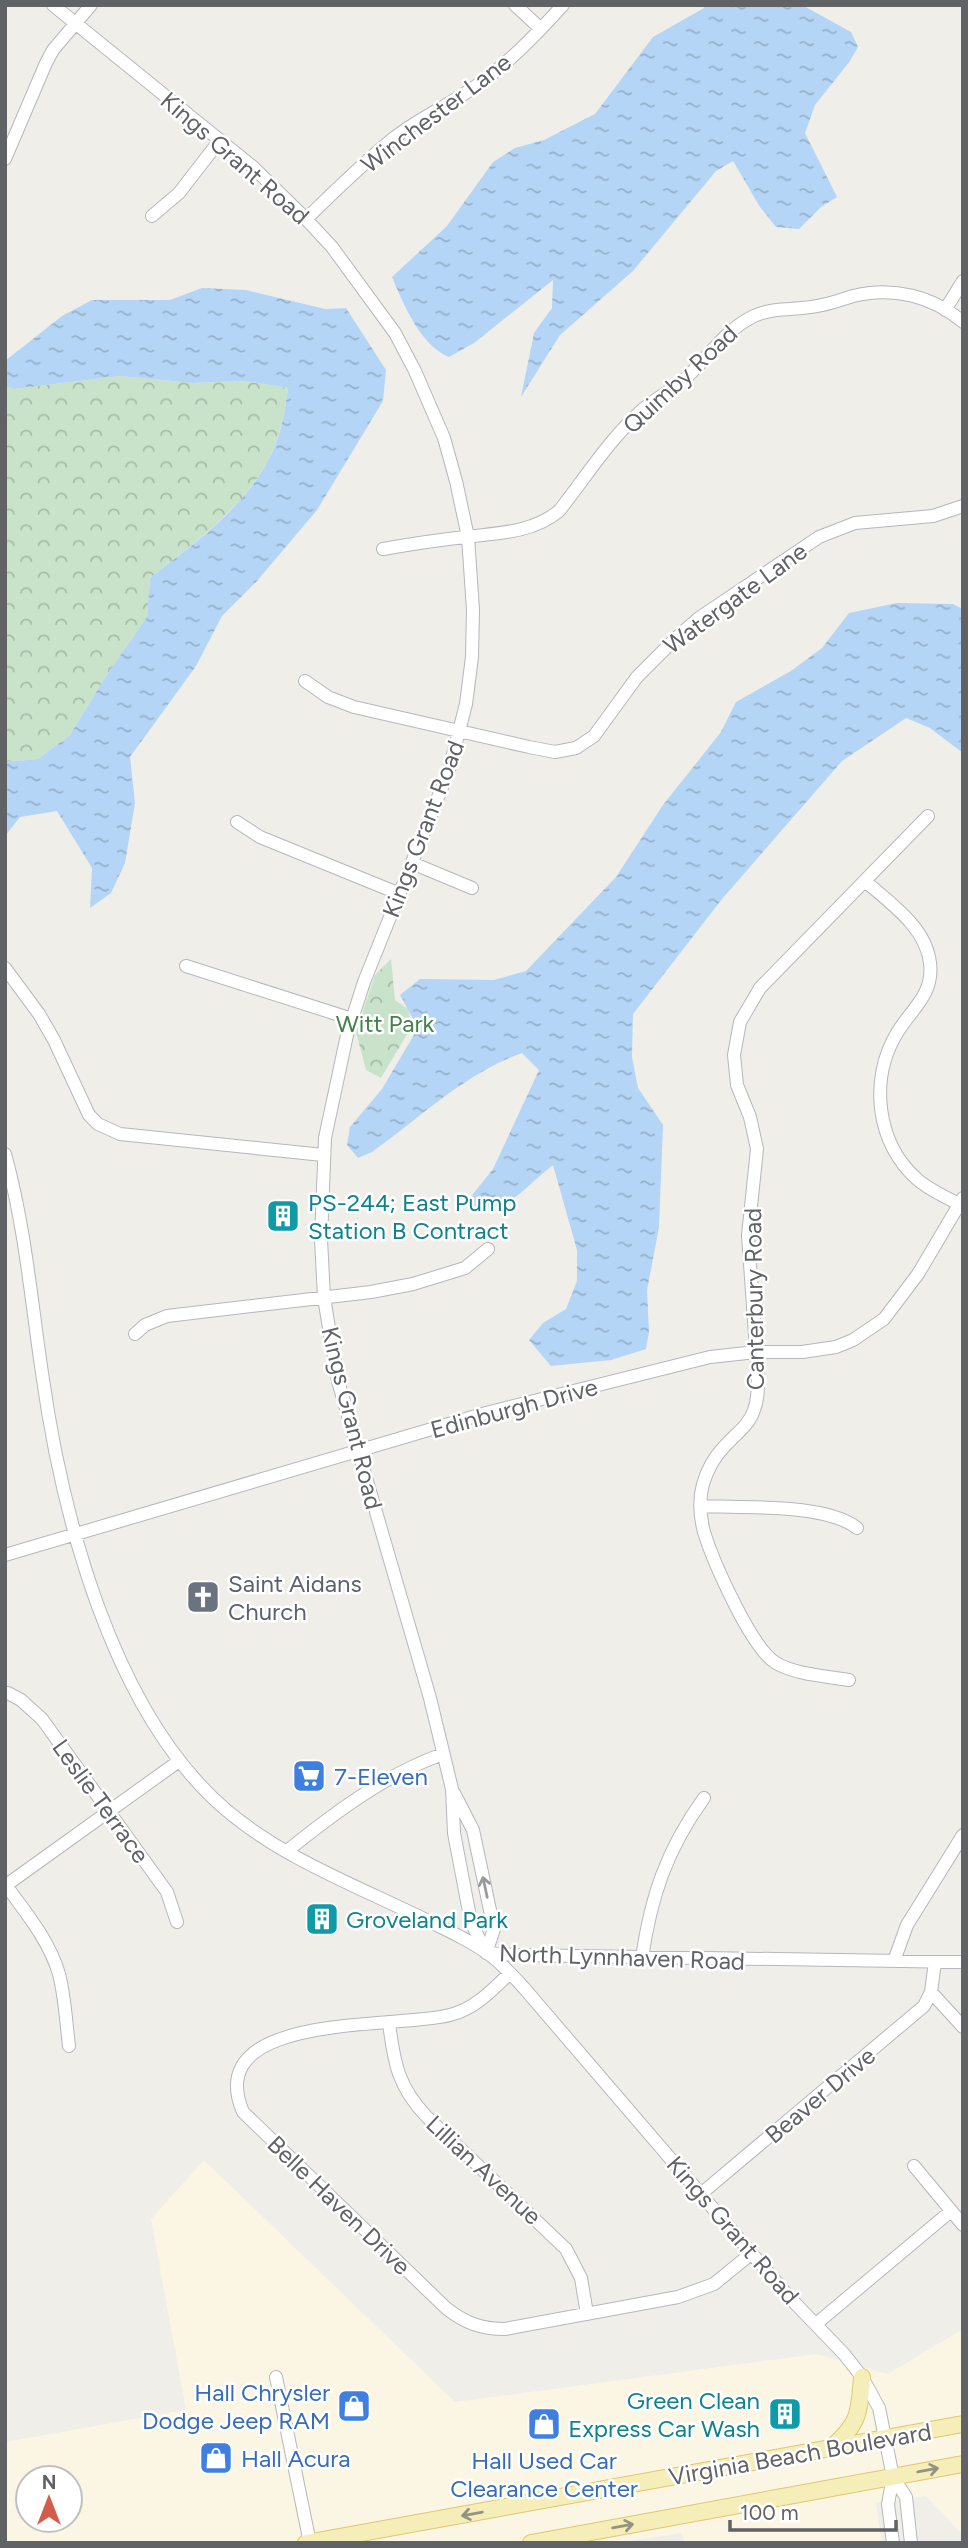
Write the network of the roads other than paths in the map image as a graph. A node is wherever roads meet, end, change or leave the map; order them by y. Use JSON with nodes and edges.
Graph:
{"nodes":[{"id":1,"x":53,"y":5,"type":"edge"},
{"id":2,"x":91,"y":5,"type":"edge"},
{"id":3,"x":514,"y":5,"type":"edge"},
{"id":4,"x":563,"y":5,"type":"edge"},
{"id":5,"x":76,"y":24,"type":"junction"},
{"id":6,"x":541,"y":29,"type":"junction"},
{"id":7,"x":220,"y":140,"type":"junction"},
{"id":8,"x":5,"y":159,"type":"edge"},
{"id":9,"x":152,"y":216,"type":"dead end"},
{"id":10,"x":306,"y":219,"type":"junction"},
{"id":11,"x":963,"y":281,"type":"edge"},
{"id":12,"x":945,"y":310,"type":"junction"},
{"id":13,"x":963,"y":322,"type":"edge"},
{"id":14,"x":963,"y":506,"type":"edge"},
{"id":15,"x":468,"y":537,"type":"junction"},
{"id":16,"x":383,"y":549,"type":"dead end"},
{"id":17,"x":304,"y":681,"type":"dead end"},
{"id":18,"x":460,"y":732,"type":"junction"},
{"id":19,"x":928,"y":816,"type":"dead end"},
{"id":20,"x":237,"y":822,"type":"dead end"},
{"id":21,"x":412,"y":863,"type":"junction"},
{"id":22,"x":865,"y":881,"type":"junction"},
{"id":23,"x":472,"y":888,"type":"dead end"},
{"id":24,"x":400,"y":894,"type":"junction"},
{"id":25,"x":186,"y":966,"type":"dead end"},
{"id":26,"x":5,"y":968,"type":"edge"},
{"id":27,"x":352,"y":1019,"type":"junction"},
{"id":28,"x":5,"y":1154,"type":"edge"},
{"id":29,"x":323,"y":1155,"type":"junction"},
{"id":30,"x":961,"y":1201,"type":"edge"},
{"id":31,"x":488,"y":1249,"type":"dead end"},
{"id":32,"x":324,"y":1298,"type":"junction"},
{"id":33,"x":135,"y":1334,"type":"dead end"},
{"id":34,"x":756,"y":1352,"type":"junction"},
{"id":35,"x":357,"y":1450,"type":"junction"},
{"id":36,"x":701,"y":1506,"type":"junction"},
{"id":37,"x":857,"y":1528,"type":"dead end"},
{"id":38,"x":76,"y":1534,"type":"junction"},
{"id":39,"x":5,"y":1555,"type":"edge"},
{"id":40,"x":849,"y":1680,"type":"dead end"},
{"id":41,"x":8,"y":1693,"type":"dead end"},
{"id":42,"x":443,"y":1755,"type":"junction"},
{"id":43,"x":179,"y":1760,"type":"junction"},
{"id":44,"x":452,"y":1789,"type":"junction"},
{"id":45,"x":704,"y":1798,"type":"dead end"},
{"id":46,"x":108,"y":1811,"type":"junction"},
{"id":47,"x":963,"y":1835,"type":"edge"},
{"id":48,"x":287,"y":1852,"type":"junction"},
{"id":49,"x":6,"y":1885,"type":"edge"},
{"id":50,"x":177,"y":1922,"type":"dead end"},
{"id":51,"x":486,"y":1953,"type":"junction"},
{"id":52,"x":642,"y":1958,"type":"junction"},
{"id":53,"x":894,"y":1961,"type":"junction"},
{"id":54,"x":935,"y":1962,"type":"junction"},
{"id":55,"x":963,"y":1962,"type":"edge"},
{"id":56,"x":510,"y":1973,"type":"junction"},
{"id":57,"x":931,"y":1992,"type":"junction"},
{"id":58,"x":389,"y":2023,"type":"junction"},
{"id":59,"x":963,"y":2027,"type":"edge"},
{"id":60,"x":69,"y":2046,"type":"dead end"},
{"id":61,"x":914,"y":2166,"type":"dead end"},
{"id":62,"x":702,"y":2193,"type":"junction"},
{"id":63,"x":951,"y":2211,"type":"junction"},
{"id":64,"x":963,"y":2225,"type":"edge"},
{"id":65,"x":752,"y":2253,"type":"junction"},
{"id":66,"x":587,"y":2314,"type":"junction"},
{"id":67,"x":816,"y":2324,"type":"junction"},
{"id":68,"x":276,"y":2377,"type":"dead end"},
{"id":69,"x":862,"y":2377,"type":"junction"},
{"id":70,"x":963,"y":2424,"type":"edge"},
{"id":71,"x":886,"y":2438,"type":"junction"},
{"id":72,"x":829,"y":2449,"type":"junction"},
{"id":73,"x":963,"y":2464,"type":"edge"},
{"id":74,"x":892,"y":2477,"type":"junction"},
{"id":75,"x":309,"y":2542,"type":"edge"},
{"id":76,"x":531,"y":2543,"type":"edge"},
{"id":77,"x":893,"y":2543,"type":"edge"},
{"id":78,"x":911,"y":2543,"type":"edge"}],
"edges":[{"from":1,"to":5,"type":"street","name":"Kings Grant Road"},
{"from":2,"to":5,"type":"street"},
{"from":3,"to":6,"type":"street"},
{"from":4,"to":6,"type":"street","name":"Winchester Lane"},
{"from":5,"to":7,"type":"street","name":"Kings Grant Road"},
{"from":5,"to":8,"type":"street"},
{"from":6,"to":10,"type":"street","name":"Winchester Lane"},
{"from":7,"to":9,"type":"street"},
{"from":7,"to":10,"type":"street","name":"Kings Grant Road"},
{"from":10,"to":15,"type":"street","name":"Kings Grant Road"},
{"from":11,"to":12,"type":"street"},
{"from":12,"to":13,"type":"street","name":"Quimby Road"},
{"from":12,"to":15,"type":"street","name":"Quimby Road"},
{"from":14,"to":18,"type":"street","name":"Watergate Lane"},
{"from":15,"to":16,"type":"street","name":"Quimby Road"},
{"from":15,"to":18,"type":"street","name":"Kings Grant Road"},
{"from":17,"to":18,"type":"street","name":"Watergate Lane"},
{"from":18,"to":21,"type":"street","name":"Kings Grant Road"},
{"from":19,"to":22,"type":"street","name":"Canterbury Road"},
{"from":20,"to":24,"type":"street"},
{"from":21,"to":23,"type":"street"},
{"from":21,"to":24,"type":"street","name":"Kings Grant Road"},
{"from":22,"to":30,"type":"street"},
{"from":22,"to":34,"type":"street","name":"Canterbury Road"},
{"from":24,"to":27,"type":"street","name":"Kings Grant Road"},
{"from":25,"to":27,"type":"street"},
{"from":26,"to":29,"type":"street"},
{"from":27,"to":29,"type":"street","name":"Kings Grant Road"},
{"from":28,"to":38,"type":"street","name":"North Lynnhaven Road"},
{"from":29,"to":32,"type":"street","name":"Kings Grant Road"},
{"from":30,"to":34,"type":"street","name":"Edinburgh Drive"},
{"from":31,"to":32,"type":"street"},
{"from":32,"to":33,"type":"street"},
{"from":32,"to":35,"type":"street","name":"Kings Grant Road"},
{"from":34,"to":35,"type":"street","name":"Edinburgh Drive"},
{"from":34,"to":36,"type":"street","name":"Canterbury Road"},
{"from":35,"to":38,"type":"street","name":"Edinburgh Drive"},
{"from":35,"to":42,"type":"street","name":"Kings Grant Road"},
{"from":36,"to":37,"type":"street"},
{"from":36,"to":40,"type":"street","name":"Canterbury Road"},
{"from":38,"to":39,"type":"street","name":"Edinburgh Drive"},
{"from":38,"to":43,"type":"street","name":"North Lynnhaven Road"},
{"from":41,"to":46,"type":"street","name":"Leslie Terrace"},
{"from":42,"to":44,"type":"street","name":"Kings Grant Road"},
{"from":42,"to":48,"type":"street"},
{"from":43,"to":46,"type":"street"},
{"from":43,"to":48,"type":"street","name":"North Lynnhaven Road"},
{"from":44,"to":51,"type":"street","name":"Kings Grant Road"},
{"from":51,"to":44,"type":"street","name":"Kings Grant Road","one_way":true},
{"from":45,"to":52,"type":"street"},
{"from":46,"to":49,"type":"street"},
{"from":46,"to":50,"type":"street","name":"Leslie Terrace"},
{"from":47,"to":53,"type":"street"},
{"from":48,"to":51,"type":"street","name":"North Lynnhaven Road"},
{"from":49,"to":60,"type":"street"},
{"from":51,"to":52,"type":"street","name":"North Lynnhaven Road"},
{"from":51,"to":56,"type":"street","name":"Kings Grant Road"},
{"from":52,"to":53,"type":"street","name":"North Lynnhaven Road"},
{"from":53,"to":54,"type":"street","name":"North Lynnhaven Road"},
{"from":54,"to":55,"type":"street","name":"North Lynnhaven Road"},
{"from":54,"to":57,"type":"street"},
{"from":56,"to":58,"type":"street","name":"Belle Haven Drive"},
{"from":56,"to":62,"type":"street","name":"Kings Grant Road"},
{"from":57,"to":59,"type":"street"},
{"from":57,"to":62,"type":"street","name":"Beaver Drive"},
{"from":58,"to":66,"type":"street","name":"Lillian Avenue"},
{"from":58,"to":66,"type":"street","name":"Belle Haven Drive"},
{"from":61,"to":63,"type":"street"},
{"from":62,"to":65,"type":"street","name":"Kings Grant Road"},
{"from":63,"to":64,"type":"street"},
{"from":63,"to":67,"type":"street"},
{"from":65,"to":66,"type":"street","name":"Belle Haven Drive"},
{"from":65,"to":67,"type":"street","name":"Kings Grant Road"},
{"from":67,"to":69,"type":"street","name":"Kings Grant Road"},
{"from":68,"to":75,"type":"street"},
{"from":69,"to":71,"type":"street","name":"Kings Grant Road"},
{"from":69,"to":72,"type":"main road"},
{"from":70,"to":71,"type":"main road","name":"Virginia Beach Boulevard"},
{"from":71,"to":72,"type":"main road","name":"Virginia Beach Boulevard"},
{"from":71,"to":74,"type":"street","name":"Kings Grant Road"},
{"from":72,"to":75,"type":"main road","name":"Virginia Beach Boulevard","one_way":true},
{"from":74,"to":73,"type":"main road","name":"Virginia Beach Boulevard","one_way":true},
{"from":76,"to":74,"type":"main road","name":"Virginia Beach Boulevard","one_way":true},
{"from":74,"to":77,"type":"street"},
{"from":74,"to":78,"type":"street","name":"Kings Grant Road"}]}
